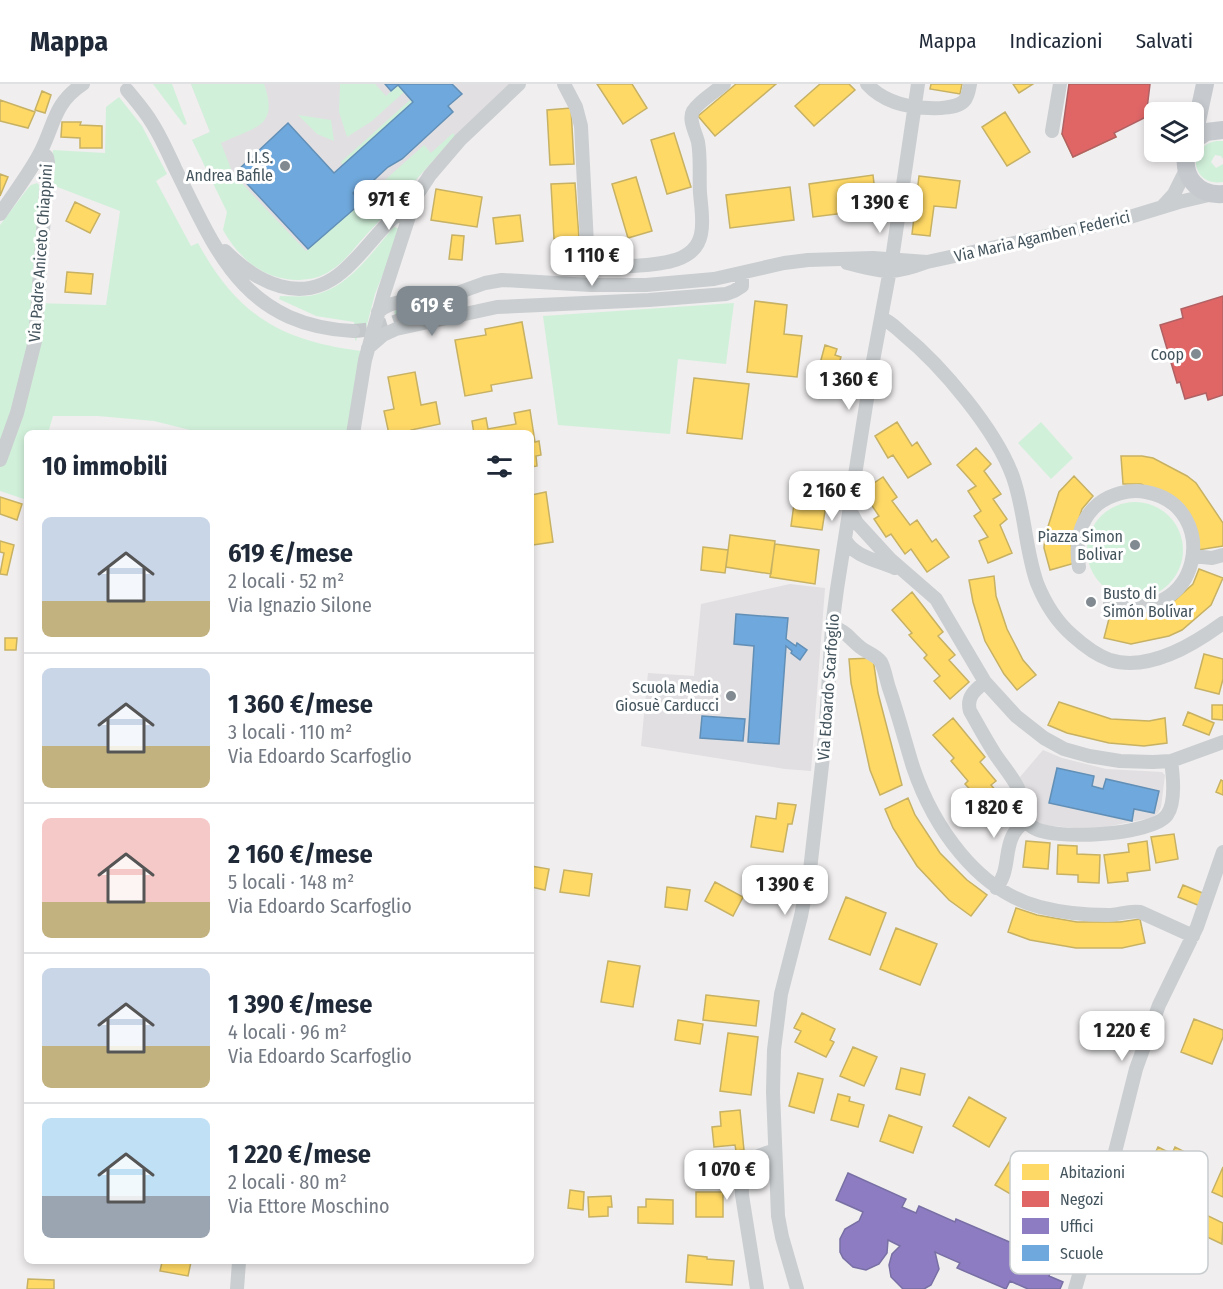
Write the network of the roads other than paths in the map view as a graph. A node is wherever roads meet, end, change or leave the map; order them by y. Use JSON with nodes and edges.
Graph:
{"nodes":[{"id":1,"x":83,"y":84,"type":"edge"},
{"id":2,"x":519,"y":84,"type":"edge"},
{"id":3,"x":564,"y":84,"type":"edge"},
{"id":4,"x":724,"y":84,"type":"edge"},
{"id":5,"x":867,"y":84,"type":"edge"},
{"id":6,"x":918,"y":84,"type":"edge"},
{"id":7,"x":970,"y":84,"type":"edge"},
{"id":8,"x":1060,"y":84,"type":"edge"},
{"id":9,"x":1205,"y":84,"type":"edge"},
{"id":10,"x":127,"y":90,"type":"dead end"},
{"id":11,"x":1201,"y":102,"type":"edge"},
{"id":12,"x":915,"y":108,"type":"junction"},
{"id":13,"x":1223,"y":130,"type":"edge"},
{"id":14,"x":1052,"y":131,"type":"dead end"},
{"id":15,"x":1204,"y":133,"type":"edge"},
{"id":16,"x":41,"y":151,"type":"junction"},
{"id":17,"x":1186,"y":162,"type":"edge"},
{"id":18,"x":1186,"y":170,"type":"junction"},
{"id":19,"x":1220,"y":194,"type":"edge"},
{"id":20,"x":1156,"y":209,"type":"junction"},
{"id":21,"x":410,"y":213,"type":"junction"},
{"id":22,"x":0,"y":214,"type":"edge"},
{"id":23,"x":207,"y":232,"type":"junction"},
{"id":24,"x":891,"y":266,"type":"junction"},
{"id":25,"x":742,"y":274,"type":"junction"},
{"id":26,"x":386,"y":286,"type":"junction"},
{"id":27,"x":449,"y":296,"type":"tunnel mouth"},
{"id":28,"x":399,"y":301,"type":"junction"},
{"id":29,"x":378,"y":312,"type":"junction"},
{"id":30,"x":461,"y":314,"type":"junction"},
{"id":31,"x":881,"y":318,"type":"junction"},
{"id":32,"x":396,"y":329,"type":"junction"},
{"id":33,"x":353,"y":330,"type":"tunnel mouth"},
{"id":34,"x":368,"y":348,"type":"junction"},
{"id":35,"x":354,"y":430,"type":"edge"},
{"id":36,"x":0,"y":460,"type":"edge"},
{"id":37,"x":850,"y":510,"type":"junction"},
{"id":38,"x":845,"y":535,"type":"junction"},
{"id":39,"x":869,"y":536,"type":"junction"},
{"id":40,"x":860,"y":554,"type":"junction"},
{"id":41,"x":1223,"y":555,"type":"edge"},
{"id":42,"x":1193,"y":556,"type":"junction"},
{"id":43,"x":841,"y":559,"type":"junction"},
{"id":44,"x":1079,"y":567,"type":"dead end"},
{"id":45,"x":902,"y":571,"type":"junction"},
{"id":46,"x":1110,"y":603,"type":"dead end"},
{"id":47,"x":1223,"y":623,"type":"edge"},
{"id":48,"x":832,"y":627,"type":"junction"},
{"id":49,"x":985,"y":682,"type":"junction"},
{"id":50,"x":1223,"y":742,"type":"edge"},
{"id":51,"x":1171,"y":761,"type":"junction"},
{"id":52,"x":1026,"y":821,"type":"junction"},
{"id":53,"x":1223,"y":852,"type":"edge"},
{"id":54,"x":996,"y":888,"type":"junction"},
{"id":55,"x":1193,"y":936,"type":"junction"},
{"id":56,"x":775,"y":1151,"type":"junction"},
{"id":57,"x":1115,"y":1151,"type":"edge"},
{"id":58,"x":239,"y":1264,"type":"edge"},
{"id":59,"x":1078,"y":1274,"type":"edge"},
{"id":60,"x":237,"y":1289,"type":"edge"},
{"id":61,"x":757,"y":1289,"type":"edge"},
{"id":62,"x":797,"y":1289,"type":"edge"},
{"id":63,"x":1074,"y":1289,"type":"edge"}],
"edges":[{"from":1,"to":16,"type":"street"},
{"from":2,"to":21,"type":"street"},
{"from":3,"to":4,"type":"street"},
{"from":5,"to":12,"type":"street"},
{"from":6,"to":12,"type":"street","name":"Via Edoardo Scarfoglio"},
{"from":7,"to":12,"type":"street"},
{"from":8,"to":14,"type":"street"},
{"from":9,"to":11,"type":"main road"},
{"from":10,"to":23,"type":"street"},
{"from":12,"to":24,"type":"street","name":"Via Edoardo Scarfoglio"},
{"from":13,"to":15,"type":"main road"},
{"from":16,"to":22,"type":"street"},
{"from":16,"to":36,"type":"street","name":"Via Padre Aniceto Chiappini"},
{"from":17,"to":18,"type":"main road"},
{"from":18,"to":19,"type":"main road"},
{"from":18,"to":20,"type":"street","name":"Via Maria Agamben Federici"},
{"from":19,"to":20,"type":"street","name":"Via Maria Agamben Federici"},
{"from":20,"to":24,"type":"street","name":"Via Maria Agamben Federici"},
{"from":21,"to":23,"type":"street"},
{"from":21,"to":26,"type":"street"},
{"from":23,"to":33,"type":"street"},
{"from":24,"to":25,"type":"street"},
{"from":24,"to":31,"type":"street","name":"Via Edoardo Scarfoglio"},
{"from":25,"to":27,"type":"street"},
{"from":25,"to":30,"type":"street"},
{"from":26,"to":28,"type":"street"},
{"from":26,"to":29,"type":"street"},
{"from":28,"to":29,"type":"street"},
{"from":28,"to":30,"type":"street"},
{"from":29,"to":32,"type":"street"},
{"from":29,"to":34,"type":"street"},
{"from":30,"to":32,"type":"street"},
{"from":31,"to":37,"type":"street","name":"Via Edoardo Scarfoglio"},
{"from":31,"to":47,"type":"street"},
{"from":32,"to":34,"type":"street"},
{"from":34,"to":35,"type":"street"},
{"from":37,"to":38,"type":"street","name":"Via Edoardo Scarfoglio"},
{"from":37,"to":39,"type":"street"},
{"from":38,"to":39,"type":"street"},
{"from":38,"to":40,"type":"street"},
{"from":38,"to":43,"type":"street","name":"Via Edoardo Scarfoglio"},
{"from":39,"to":45,"type":"street"},
{"from":40,"to":43,"type":"street"},
{"from":40,"to":45,"type":"street"},
{"from":41,"to":42,"type":"street"},
{"from":42,"to":44,"type":"street"},
{"from":42,"to":46,"type":"street"},
{"from":43,"to":48,"type":"street","name":"Via Edoardo Scarfoglio"},
{"from":45,"to":49,"type":"street"},
{"from":48,"to":54,"type":"street"},
{"from":48,"to":56,"type":"street","name":"Via Edoardo Scarfoglio"},
{"from":49,"to":51,"type":"street"},
{"from":49,"to":52,"type":"street"},
{"from":50,"to":51,"type":"street"},
{"from":51,"to":52,"type":"street"},
{"from":52,"to":54,"type":"street"},
{"from":53,"to":55,"type":"street"},
{"from":54,"to":55,"type":"street"},
{"from":55,"to":57,"type":"street"},
{"from":56,"to":61,"type":"street"},
{"from":56,"to":62,"type":"street","name":"Via Edoardo Scarfoglio"},
{"from":58,"to":60,"type":"street"},
{"from":59,"to":63,"type":"street"}]}
